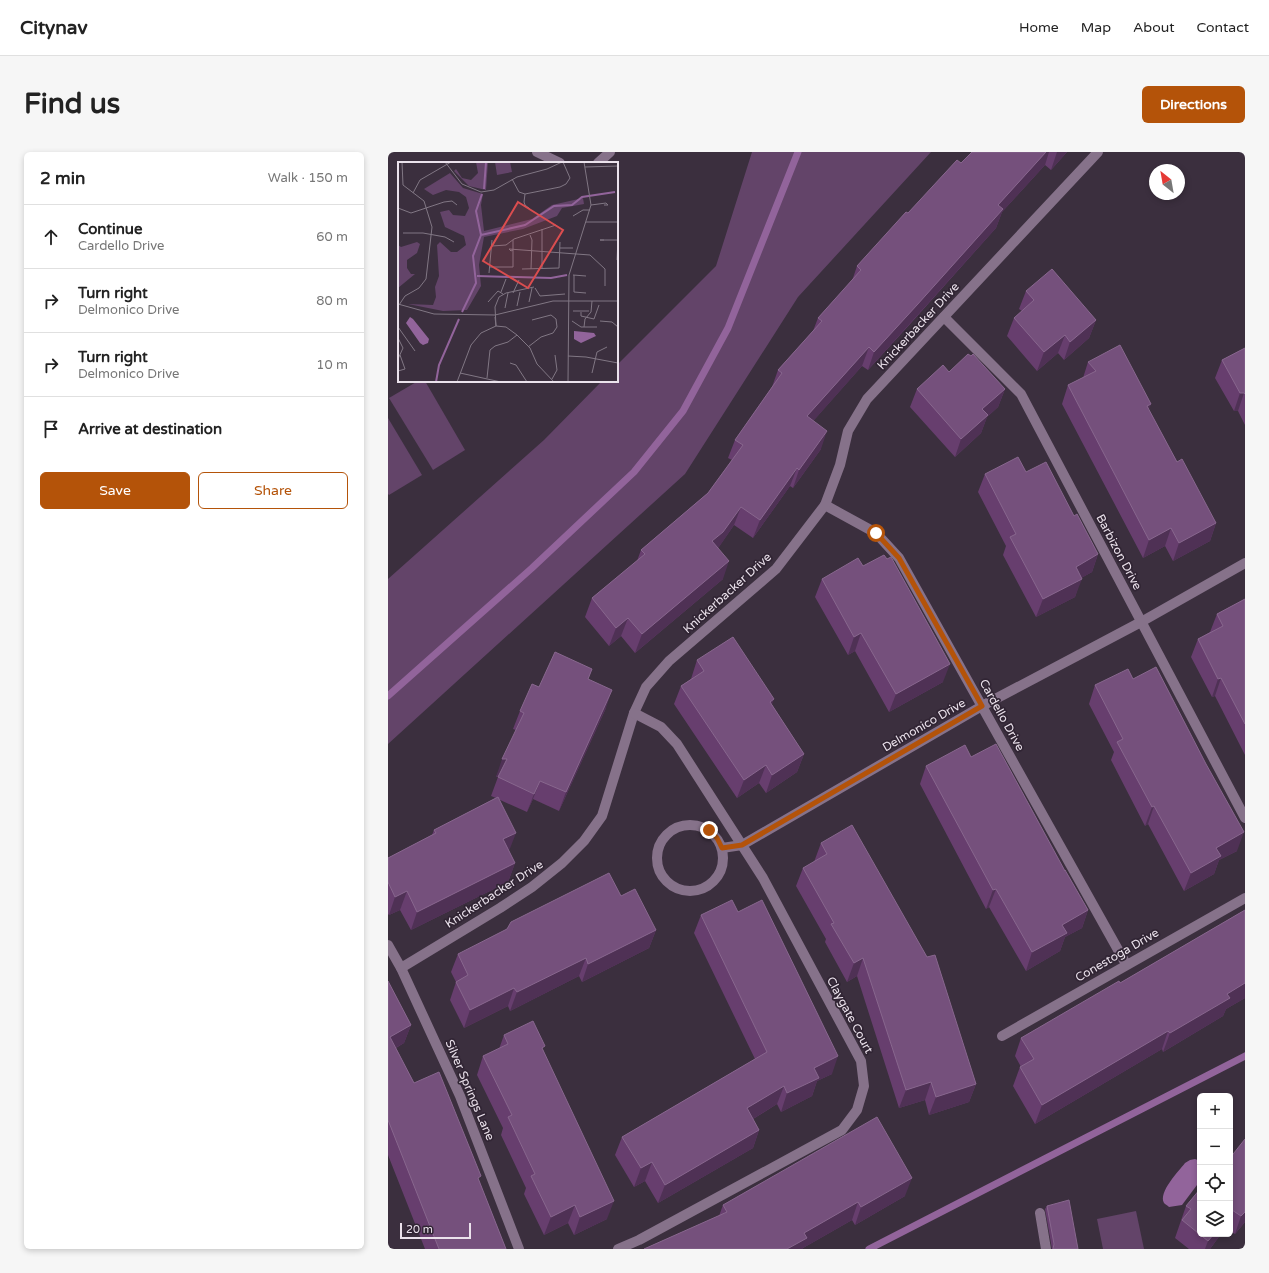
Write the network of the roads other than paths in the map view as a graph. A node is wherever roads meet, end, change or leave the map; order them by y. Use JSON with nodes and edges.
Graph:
{"nodes":[{"id":1,"x":537,"y":152,"type":"edge"},
{"id":2,"x":610,"y":152,"type":"edge"},
{"id":3,"x":1098,"y":152,"type":"edge"},
{"id":4,"x":558,"y":162,"type":"edge"},
{"id":5,"x":599,"y":162,"type":"edge"},
{"id":6,"x":944,"y":317,"type":"junction"},
{"id":7,"x":825,"y":505,"type":"junction"},
{"id":8,"x":1245,"y":564,"type":"edge"},
{"id":9,"x":1141,"y":622,"type":"junction"},
{"id":10,"x":982,"y":706,"type":"junction"},
{"id":11,"x":634,"y":713,"type":"junction"},
{"id":12,"x":1245,"y":818,"type":"edge"},
{"id":13,"x":742,"y":845,"type":"junction"},
{"id":14,"x":722,"y":848,"type":"junction"},
{"id":15,"x":1245,"y":898,"type":"edge"},
{"id":16,"x":388,"y":945,"type":"edge"},
{"id":17,"x":1126,"y":964,"type":"junction"},
{"id":18,"x":401,"y":968,"type":"junction"},
{"id":19,"x":1002,"y":1036,"type":"dead end"},
{"id":20,"x":1040,"y":1213,"type":"dead end"},
{"id":21,"x":519,"y":1249,"type":"edge"},
{"id":22,"x":618,"y":1249,"type":"edge"},
{"id":23,"x":1046,"y":1249,"type":"edge"}],
"edges":[{"from":1,"to":4,"type":"street"},
{"from":2,"to":5,"type":"street"},
{"from":3,"to":6,"type":"street","name":"Knickerbacker Drive"},
{"from":6,"to":7,"type":"street","name":"Knickerbacker Drive"},
{"from":6,"to":9,"type":"street","name":"Barbizon Drive"},
{"from":7,"to":10,"type":"street","name":"Cardello Drive"},
{"from":7,"to":11,"type":"street","name":"Knickerbacker Drive"},
{"from":8,"to":9,"type":"street","name":"Delmonico Drive"},
{"from":9,"to":10,"type":"street","name":"Delmonico Drive"},
{"from":9,"to":12,"type":"street","name":"Barbizon Drive"},
{"from":10,"to":13,"type":"street","name":"Delmonico Drive"},
{"from":10,"to":17,"type":"street","name":"Cardello Drive"},
{"from":11,"to":13,"type":"street","name":"Claygate Court"},
{"from":11,"to":18,"type":"street","name":"Knickerbacker Drive"},
{"from":13,"to":14,"type":"street","name":"Delmonico Drive"},
{"from":13,"to":22,"type":"street","name":"Claygate Court"},
{"from":14,"to":14,"type":"street"},
{"from":15,"to":17,"type":"street","name":"Conestoga Drive"},
{"from":16,"to":18,"type":"street","name":"Silver Springs Lane"},
{"from":17,"to":19,"type":"street","name":"Conestoga Drive"},
{"from":18,"to":21,"type":"street","name":"Silver Springs Lane"},
{"from":20,"to":23,"type":"street"}]}
